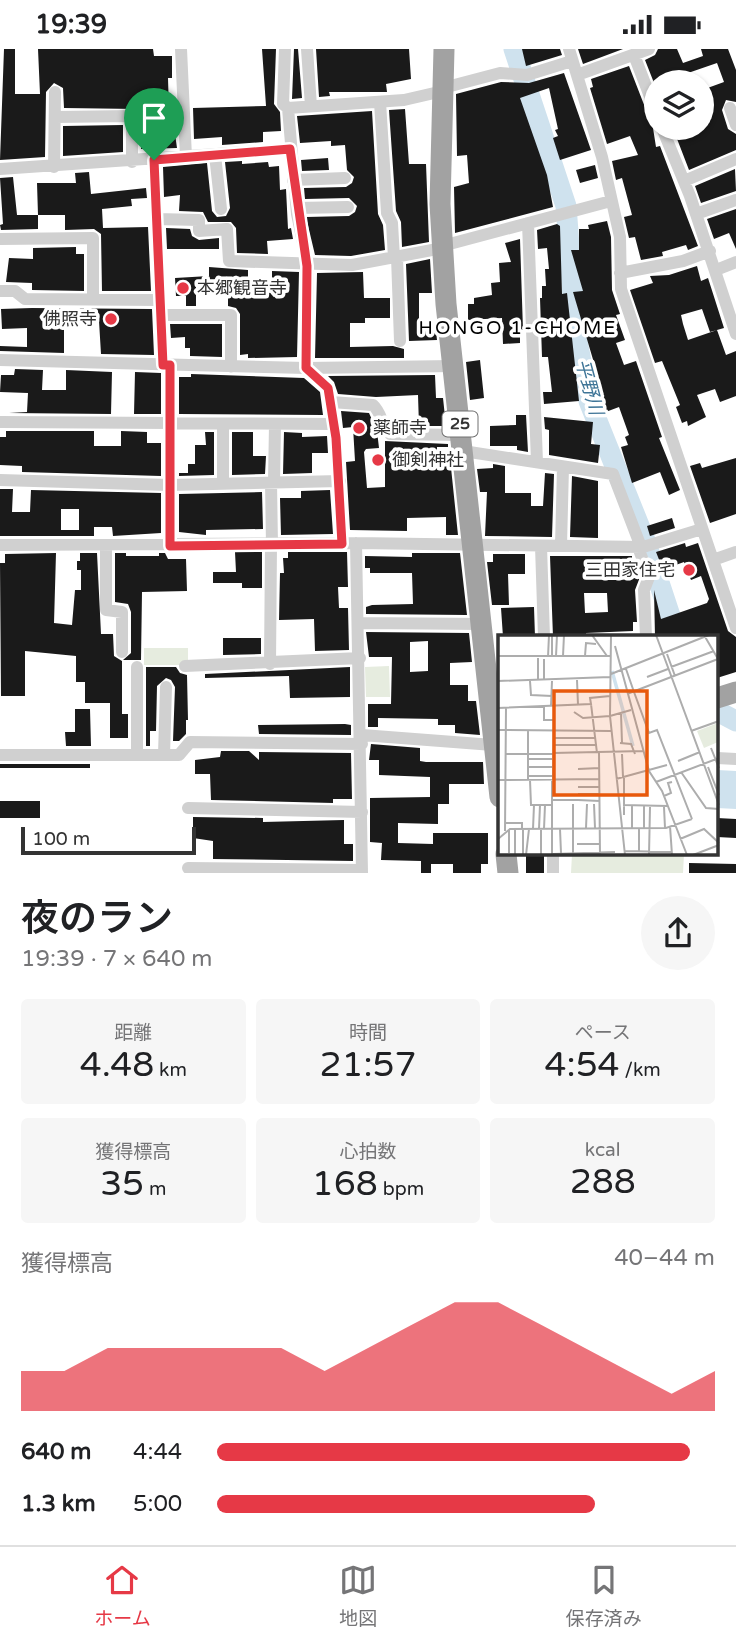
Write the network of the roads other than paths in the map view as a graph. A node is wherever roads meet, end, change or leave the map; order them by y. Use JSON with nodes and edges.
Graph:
{"nodes":[{"id":1,"x":181,"y":49,"type":"edge"},
{"id":2,"x":444,"y":49,"type":"edge"},
{"id":3,"x":649,"y":49,"type":"edge"},
{"id":4,"x":285,"y":53,"type":"edge"},
{"id":5,"x":308,"y":53,"type":"edge"},
{"id":6,"x":631,"y":53,"type":"edge"},
{"id":7,"x":570,"y":55,"type":"edge"},
{"id":8,"x":577,"y":75,"type":"junction"},
{"id":9,"x":644,"y":84,"type":"edge"},
{"id":10,"x":443,"y":90,"type":"junction"},
{"id":11,"x":55,"y":92,"type":"dead end"},
{"id":12,"x":380,"y":102,"type":"junction"},
{"id":13,"x":311,"y":106,"type":"junction"},
{"id":14,"x":288,"y":108,"type":"junction"},
{"id":15,"x":730,"y":108,"type":"dead end"},
{"id":16,"x":55,"y":117,"type":"junction"},
{"id":17,"x":736,"y":125,"type":"edge"},
{"id":18,"x":667,"y":140,"type":"edge"},
{"id":19,"x":290,"y":149,"type":"junction"},
{"id":20,"x":215,"y":155,"type":"junction"},
{"id":21,"x":186,"y":157,"type":"junction"},
{"id":22,"x":736,"y":159,"type":"edge"},
{"id":23,"x":154,"y":160,"type":"junction"},
{"id":24,"x":132,"y":162,"type":"junction"},
{"id":25,"x":54,"y":167,"type":"junction"},
{"id":26,"x":0,"y":169,"type":"edge"},
{"id":27,"x":345,"y":178,"type":"dead end"},
{"id":28,"x":293,"y":180,"type":"junction"},
{"id":29,"x":684,"y":180,"type":"junction"},
{"id":30,"x":736,"y":200,"type":"edge"},
{"id":31,"x":611,"y":201,"type":"junction"},
{"id":32,"x":348,"y":207,"type":"dead end"},
{"id":33,"x":297,"y":208,"type":"junction"},
{"id":34,"x":221,"y":209,"type":"dead end"},
{"id":35,"x":696,"y":214,"type":"junction"},
{"id":36,"x":156,"y":219,"type":"junction"},
{"id":37,"x":527,"y":223,"type":"junction"},
{"id":38,"x":0,"y":239,"type":"edge"},
{"id":39,"x":442,"y":247,"type":"junction"},
{"id":40,"x":710,"y":251,"type":"junction"},
{"id":41,"x":395,"y":257,"type":"junction"},
{"id":42,"x":736,"y":262,"type":"edge"},
{"id":43,"x":307,"y":266,"type":"junction"},
{"id":44,"x":716,"y":270,"type":"junction"},
{"id":45,"x":620,"y":273,"type":"junction"},
{"id":46,"x":0,"y":291,"type":"edge"},
{"id":47,"x":93,"y":299,"type":"junction"},
{"id":48,"x":159,"y":300,"type":"junction"},
{"id":49,"x":163,"y":314,"type":"junction"},
{"id":50,"x":734,"y":320,"type":"edge"},
{"id":51,"x":736,"y":334,"type":"edge"},
{"id":52,"x":400,"y":341,"type":"dead end"},
{"id":53,"x":0,"y":361,"type":"edge"},
{"id":54,"x":167,"y":365,"type":"junction"},
{"id":55,"x":454,"y":366,"type":"junction"},
{"id":56,"x":231,"y":367,"type":"junction"},
{"id":57,"x":306,"y":368,"type":"junction"},
{"id":58,"x":331,"y":403,"type":"junction"},
{"id":59,"x":0,"y":422,"type":"edge"},
{"id":60,"x":275,"y":424,"type":"junction"},
{"id":61,"x":334,"y":424,"type":"junction"},
{"id":62,"x":170,"y":425,"type":"junction"},
{"id":63,"x":223,"y":425,"type":"junction"},
{"id":64,"x":462,"y":443,"type":"junction"},
{"id":65,"x":537,"y":462,"type":"junction"},
{"id":66,"x":563,"y":467,"type":"junction"},
{"id":67,"x":0,"y":480,"type":"edge"},
{"id":68,"x":340,"y":481,"type":"junction"},
{"id":69,"x":223,"y":482,"type":"junction"},
{"id":70,"x":272,"y":482,"type":"junction"},
{"id":71,"x":170,"y":485,"type":"junction"},
{"id":72,"x":702,"y":529,"type":"junction"},
{"id":73,"x":342,"y":544,"type":"junction"},
{"id":74,"x":356,"y":544,"type":"junction"},
{"id":75,"x":0,"y":545,"type":"edge"},
{"id":76,"x":271,"y":545,"type":"junction"},
{"id":77,"x":106,"y":546,"type":"junction"},
{"id":78,"x":170,"y":546,"type":"junction"},
{"id":79,"x":474,"y":546,"type":"junction"},
{"id":80,"x":541,"y":546,"type":"junction"},
{"id":81,"x":561,"y":546,"type":"junction"},
{"id":82,"x":644,"y":546,"type":"junction"},
{"id":83,"x":736,"y":552,"type":"edge"},
{"id":84,"x":713,"y":560,"type":"junction"},
{"id":85,"x":359,"y":623,"type":"junction"},
{"id":86,"x":483,"y":624,"type":"junction"},
{"id":87,"x":736,"y":628,"type":"edge"},
{"id":88,"x":544,"y":635,"type":"edge"},
{"id":89,"x":646,"y":635,"type":"edge"},
{"id":90,"x":122,"y":652,"type":"dead end"},
{"id":91,"x":360,"y":658,"type":"junction"},
{"id":92,"x":270,"y":664,"type":"junction"},
{"id":93,"x":185,"y":666,"type":"dead end"},
{"id":94,"x":137,"y":667,"type":"dead end"},
{"id":95,"x":166,"y":687,"type":"dead end"},
{"id":96,"x":736,"y":692,"type":"edge"},
{"id":97,"x":718,"y":698,"type":"edge"},
{"id":98,"x":362,"y":739,"type":"junction"},
{"id":99,"x":496,"y":744,"type":"edge"},
{"id":100,"x":136,"y":754,"type":"junction"},
{"id":101,"x":0,"y":755,"type":"edge"},
{"id":102,"x":164,"y":755,"type":"junction"},
{"id":103,"x":718,"y":758,"type":"edge"},
{"id":104,"x":736,"y":759,"type":"edge"},
{"id":105,"x":498,"y":770,"type":"edge"},
{"id":106,"x":188,"y":809,"type":"dead end"},
{"id":107,"x":362,"y":812,"type":"junction"},
{"id":108,"x":506,"y":855,"type":"edge"},
{"id":109,"x":553,"y":855,"type":"edge"},
{"id":110,"x":188,"y":868,"type":"dead end"},
{"id":111,"x":362,"y":871,"type":"edge"},
{"id":112,"x":508,"y":873,"type":"edge"},
{"id":113,"x":553,"y":873,"type":"edge"}],
"edges":[{"from":1,"to":21,"type":"street"},
{"from":2,"to":10,"type":"highway","number":"25"},
{"from":3,"to":6,"type":"street"},
{"from":4,"to":5,"type":"street"},
{"from":4,"to":14,"type":"street"},
{"from":5,"to":13,"type":"street"},
{"from":6,"to":8,"type":"street"},
{"from":6,"to":9,"type":"street"},
{"from":7,"to":8,"type":"street"},
{"from":7,"to":10,"type":"street"},
{"from":8,"to":31,"type":"street"},
{"from":10,"to":12,"type":"street"},
{"from":10,"to":39,"type":"highway","number":"25"},
{"from":11,"to":16,"type":"street"},
{"from":12,"to":13,"type":"street"},
{"from":12,"to":41,"type":"street"},
{"from":13,"to":14,"type":"street"},
{"from":14,"to":19,"type":"street"},
{"from":15,"to":17,"type":"street"},
{"from":16,"to":24,"type":"street"},
{"from":16,"to":25,"type":"street"},
{"from":18,"to":29,"type":"street"},
{"from":19,"to":20,"type":"street"},
{"from":19,"to":28,"type":"street"},
{"from":20,"to":21,"type":"street"},
{"from":20,"to":34,"type":"street"},
{"from":21,"to":23,"type":"street"},
{"from":22,"to":29,"type":"street"},
{"from":23,"to":24,"type":"street"},
{"from":23,"to":36,"type":"street"},
{"from":24,"to":25,"type":"street"},
{"from":25,"to":26,"type":"street"},
{"from":27,"to":28,"type":"street"},
{"from":28,"to":33,"type":"street"},
{"from":29,"to":35,"type":"street"},
{"from":30,"to":35,"type":"street"},
{"from":31,"to":37,"type":"street"},
{"from":31,"to":45,"type":"street"},
{"from":32,"to":33,"type":"street"},
{"from":33,"to":43,"type":"street"},
{"from":35,"to":40,"type":"street"},
{"from":36,"to":43,"type":"street"},
{"from":36,"to":48,"type":"street"},
{"from":37,"to":39,"type":"street"},
{"from":37,"to":65,"type":"street"},
{"from":38,"to":47,"type":"street"},
{"from":39,"to":41,"type":"street"},
{"from":39,"to":55,"type":"highway","number":"25"},
{"from":40,"to":44,"type":"street"},
{"from":40,"to":45,"type":"street"},
{"from":41,"to":43,"type":"street"},
{"from":41,"to":52,"type":"street"},
{"from":42,"to":44,"type":"street"},
{"from":43,"to":57,"type":"street"},
{"from":44,"to":50,"type":"street"},
{"from":45,"to":72,"type":"street"},
{"from":46,"to":47,"type":"street"},
{"from":47,"to":48,"type":"street"},
{"from":48,"to":49,"type":"street"},
{"from":49,"to":54,"type":"street"},
{"from":49,"to":56,"type":"street"},
{"from":50,"to":51,"type":"street"},
{"from":53,"to":54,"type":"street"},
{"from":54,"to":56,"type":"street"},
{"from":54,"to":62,"type":"street"},
{"from":55,"to":57,"type":"street"},
{"from":55,"to":64,"type":"highway","number":"25"},
{"from":56,"to":57,"type":"street"},
{"from":57,"to":58,"type":"street"},
{"from":58,"to":61,"type":"street"},
{"from":58,"to":64,"type":"street"},
{"from":59,"to":62,"type":"street"},
{"from":60,"to":61,"type":"street"},
{"from":60,"to":63,"type":"street"},
{"from":60,"to":70,"type":"street"},
{"from":61,"to":68,"type":"street"},
{"from":62,"to":63,"type":"street"},
{"from":62,"to":71,"type":"street"},
{"from":63,"to":69,"type":"street"},
{"from":64,"to":65,"type":"street"},
{"from":64,"to":79,"type":"highway","number":"25"},
{"from":65,"to":66,"type":"street"},
{"from":66,"to":81,"type":"street"},
{"from":66,"to":82,"type":"street"},
{"from":67,"to":71,"type":"street"},
{"from":68,"to":70,"type":"street"},
{"from":68,"to":73,"type":"street"},
{"from":69,"to":70,"type":"street"},
{"from":69,"to":71,"type":"street"},
{"from":70,"to":76,"type":"street"},
{"from":71,"to":78,"type":"street"},
{"from":72,"to":82,"type":"street"},
{"from":72,"to":84,"type":"street"},
{"from":73,"to":74,"type":"street"},
{"from":73,"to":76,"type":"street"},
{"from":74,"to":79,"type":"street"},
{"from":74,"to":85,"type":"street"},
{"from":75,"to":77,"type":"street"},
{"from":76,"to":78,"type":"street"},
{"from":76,"to":92,"type":"street"},
{"from":77,"to":78,"type":"street"},
{"from":77,"to":90,"type":"street"},
{"from":79,"to":80,"type":"street"},
{"from":79,"to":86,"type":"highway","number":"25"},
{"from":80,"to":81,"type":"street"},
{"from":80,"to":88,"type":"street"},
{"from":81,"to":82,"type":"street"},
{"from":82,"to":89,"type":"street"},
{"from":83,"to":84,"type":"street"},
{"from":84,"to":87,"type":"street"},
{"from":85,"to":86,"type":"street"},
{"from":85,"to":91,"type":"street"},
{"from":86,"to":99,"type":"highway","number":"25"},
{"from":91,"to":92,"type":"street"},
{"from":91,"to":98,"type":"street"},
{"from":92,"to":93,"type":"street"},
{"from":94,"to":100,"type":"street"},
{"from":95,"to":102,"type":"street"},
{"from":96,"to":97,"type":"highway"},
{"from":98,"to":99,"type":"street"},
{"from":98,"to":102,"type":"street"},
{"from":98,"to":107,"type":"street"},
{"from":99,"to":105,"type":"highway","number":"25"},
{"from":100,"to":101,"type":"street"},
{"from":100,"to":102,"type":"street"},
{"from":103,"to":104,"type":"street"},
{"from":106,"to":107,"type":"street"},
{"from":107,"to":111,"type":"street"},
{"from":108,"to":112,"type":"highway"},
{"from":109,"to":113,"type":"street"},
{"from":110,"to":111,"type":"street"}]}
